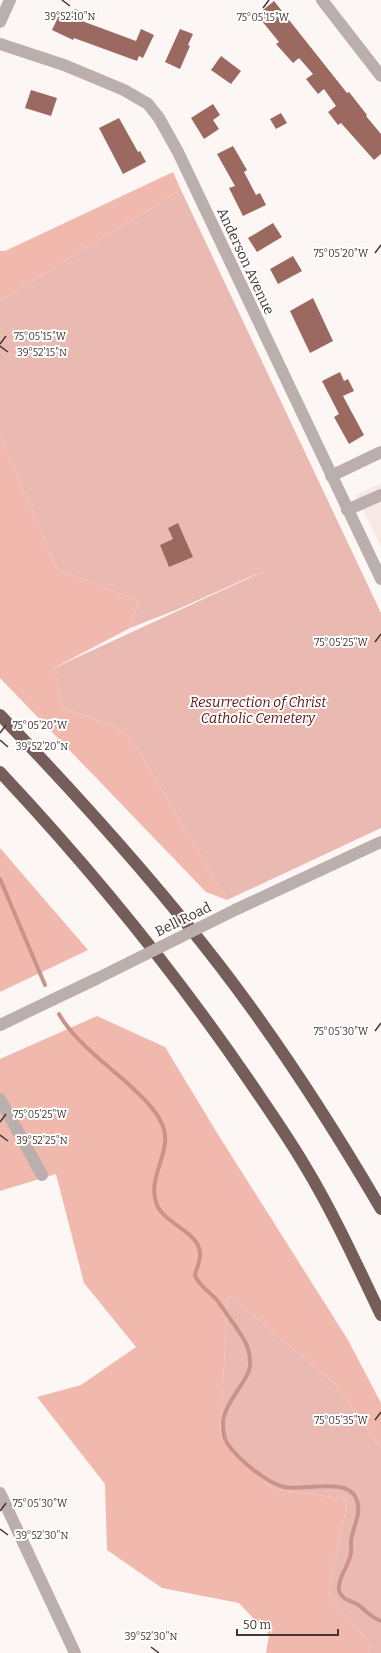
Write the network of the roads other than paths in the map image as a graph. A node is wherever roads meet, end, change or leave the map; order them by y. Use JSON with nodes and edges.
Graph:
{"nodes":[{"id":1,"x":10,"y":0,"type":"edge"},
{"id":2,"x":322,"y":0,"type":"edge"},
{"id":3,"x":0,"y":22,"type":"edge"},
{"id":4,"x":0,"y":44,"type":"edge"},
{"id":5,"x":381,"y":76,"type":"edge"},
{"id":6,"x":381,"y":452,"type":"edge"},
{"id":7,"x":330,"y":476,"type":"junction"},
{"id":8,"x":381,"y":495,"type":"edge"},
{"id":9,"x":347,"y":510,"type":"junction"},
{"id":10,"x":381,"y":579,"type":"edge"},
{"id":11,"x":0,"y":715,"type":"edge"},
{"id":12,"x":0,"y":772,"type":"edge"},
{"id":13,"x":381,"y":842,"type":"edge"},
{"id":14,"x":0,"y":1026,"type":"edge"},
{"id":15,"x":0,"y":1100,"type":"edge"},
{"id":16,"x":42,"y":1176,"type":"dead end"},
{"id":17,"x":381,"y":1209,"type":"edge"},
{"id":18,"x":381,"y":1315,"type":"edge"},
{"id":19,"x":0,"y":1493,"type":"edge"},
{"id":20,"x":76,"y":1653,"type":"edge"}],
"edges":[{"from":1,"to":3,"type":"street"},
{"from":2,"to":5,"type":"street"},
{"from":4,"to":7,"type":"street","name":"Anderson Avenue"},
{"from":6,"to":7,"type":"street"},
{"from":7,"to":9,"type":"street","name":"Anderson Avenue"},
{"from":8,"to":9,"type":"street"},
{"from":9,"to":10,"type":"street","name":"Anderson Avenue"},
{"from":11,"to":17,"type":"highway"},
{"from":12,"to":18,"type":"highway"},
{"from":13,"to":14,"type":"street","name":"Bell Road","bridge":true},
{"from":15,"to":16,"type":"street"},
{"from":19,"to":20,"type":"street"}]}
